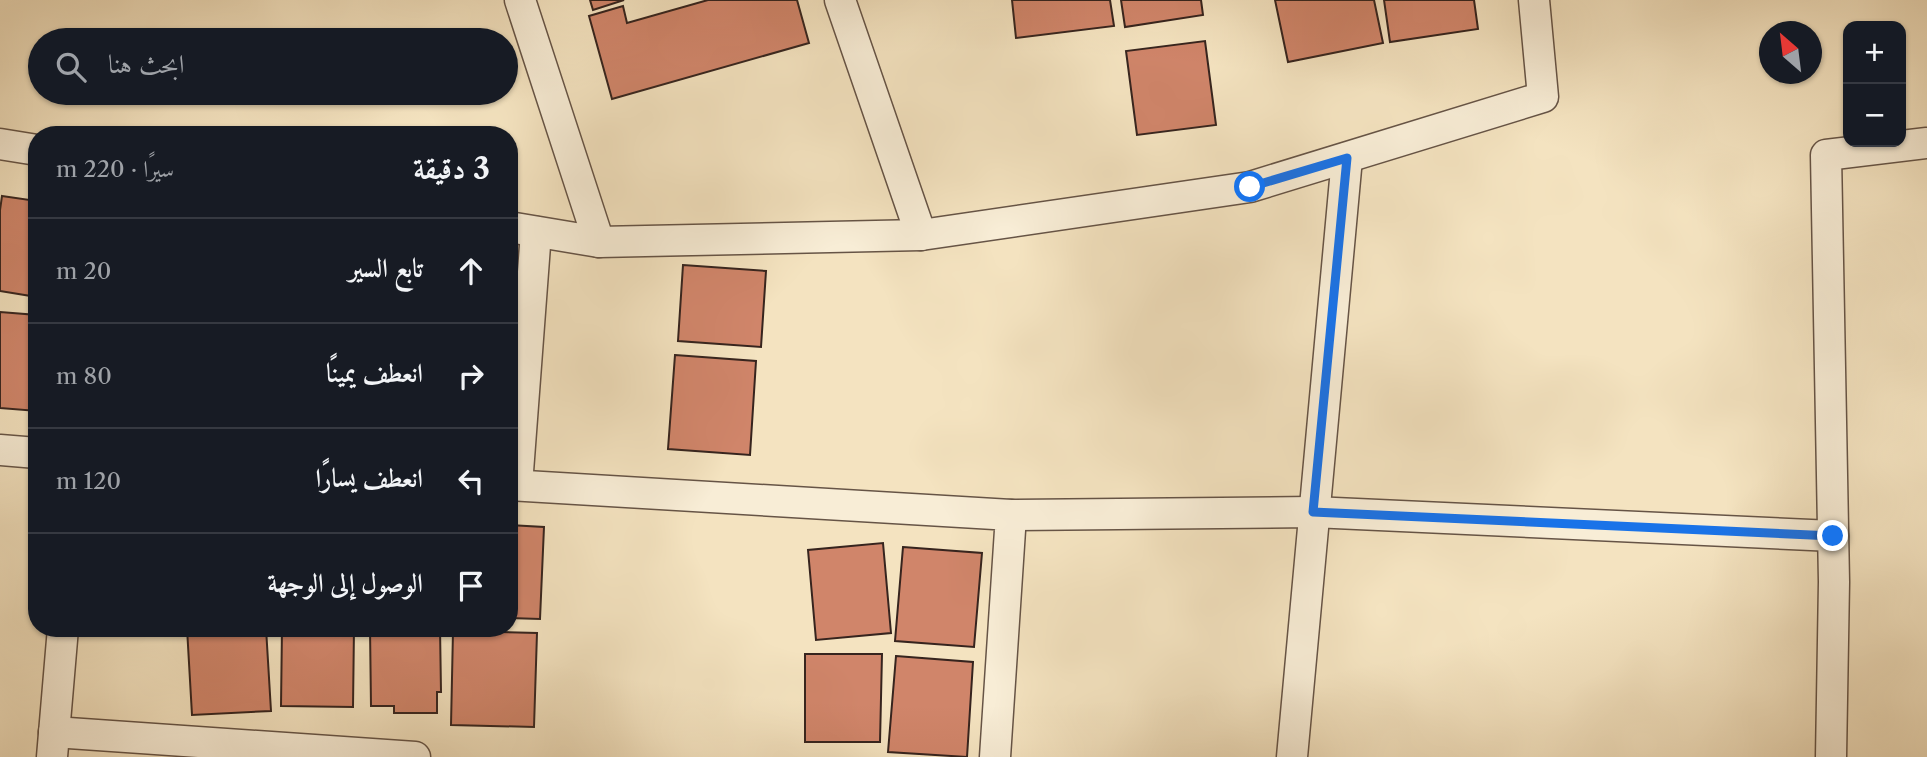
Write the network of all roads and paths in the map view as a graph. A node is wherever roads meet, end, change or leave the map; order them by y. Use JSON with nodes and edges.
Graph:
{"nodes":[{"id":1,"x":520,"y":0,"type":"edge"},
{"id":2,"x":840,"y":0,"type":"edge"},
{"id":3,"x":1534,"y":0,"type":"edge"},
{"id":4,"x":1927,"y":143,"type":"edge"},
{"id":5,"x":0,"y":144,"type":"edge"},
{"id":6,"x":28,"y":149,"type":"edge"},
{"id":7,"x":1347,"y":158,"type":"junction"},
{"id":8,"x":523,"y":230,"type":"edge"},
{"id":9,"x":921,"y":235,"type":"junction"},
{"id":10,"x":599,"y":242,"type":"junction"},
{"id":11,"x":518,"y":358,"type":"edge"},
{"id":12,"x":0,"y":450,"type":"edge"},
{"id":13,"x":28,"y":452,"type":"edge"},
{"id":14,"x":518,"y":485,"type":"edge"},
{"id":15,"x":1313,"y":512,"type":"junction"},
{"id":16,"x":1011,"y":515,"type":"junction"},
{"id":17,"x":1833,"y":536,"type":"junction"},
{"id":18,"x":62,"y":637,"type":"edge"},
{"id":19,"x":53,"y":744,"type":"edge"},
{"id":20,"x":415,"y":757,"type":"edge"},
{"id":21,"x":995,"y":757,"type":"edge"},
{"id":22,"x":1292,"y":757,"type":"edge"},
{"id":23,"x":1831,"y":757,"type":"edge"}],
"edges":[{"from":1,"to":10,"type":"street"},
{"from":2,"to":9,"type":"street"},
{"from":3,"to":7,"type":"street"},
{"from":4,"to":17,"type":"street"},
{"from":5,"to":6,"type":"street"},
{"from":7,"to":9,"type":"street"},
{"from":7,"to":15,"type":"street"},
{"from":8,"to":10,"type":"street"},
{"from":8,"to":11,"type":"street"},
{"from":9,"to":10,"type":"street"},
{"from":12,"to":13,"type":"street"},
{"from":14,"to":16,"type":"street"},
{"from":15,"to":16,"type":"street"},
{"from":15,"to":17,"type":"street"},
{"from":15,"to":22,"type":"street"},
{"from":16,"to":21,"type":"street"},
{"from":17,"to":23,"type":"street"},
{"from":18,"to":19,"type":"street"},
{"from":19,"to":20,"type":"street"}]}
